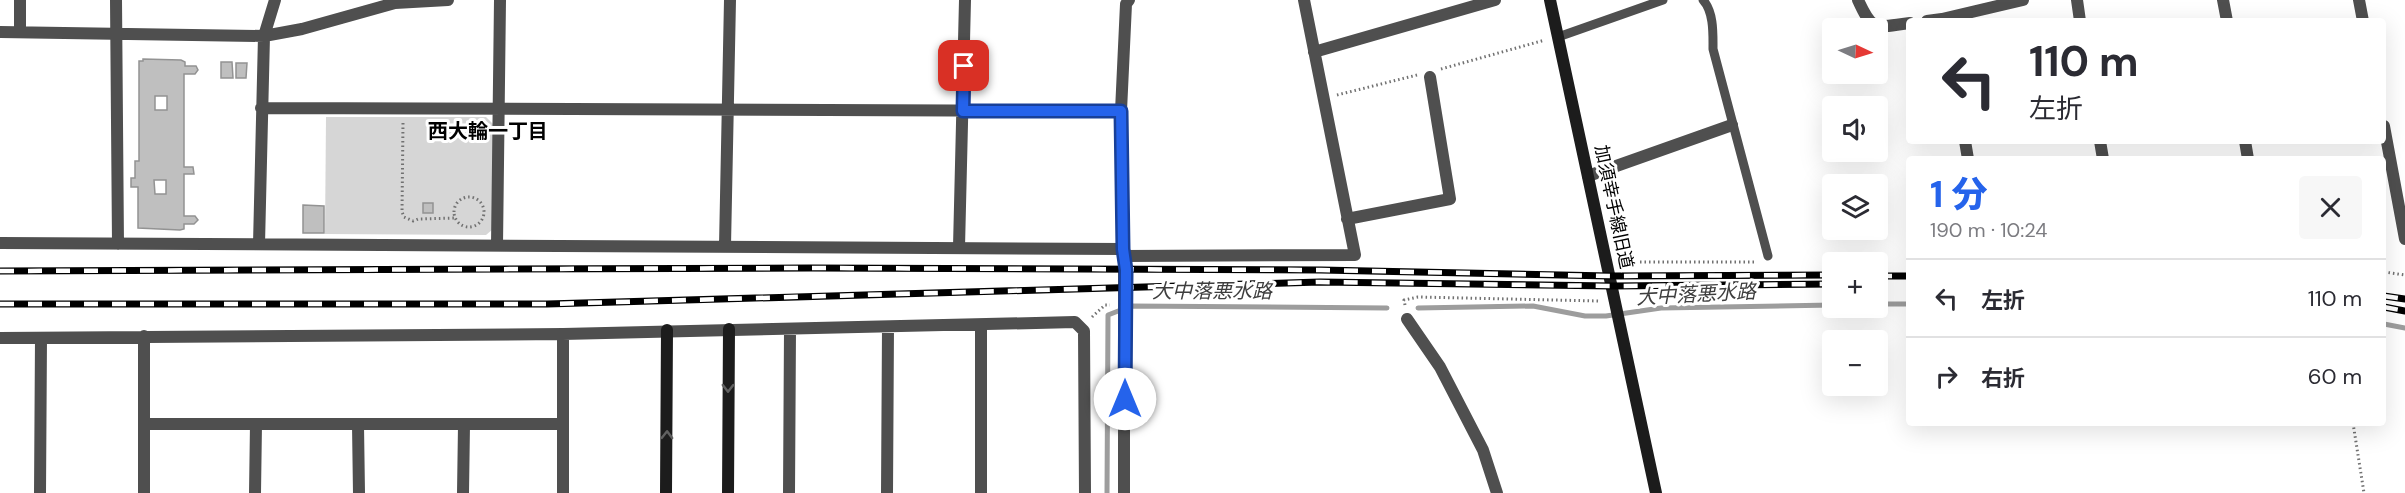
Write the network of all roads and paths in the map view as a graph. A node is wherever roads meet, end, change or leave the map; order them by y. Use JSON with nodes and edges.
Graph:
{"nodes":[{"id":1,"x":20,"y":0,"type":"edge"},
{"id":2,"x":116,"y":0,"type":"edge"},
{"id":3,"x":275,"y":0,"type":"edge"},
{"id":4,"x":448,"y":0,"type":"edge"},
{"id":5,"x":500,"y":0,"type":"edge"},
{"id":6,"x":730,"y":0,"type":"edge"},
{"id":7,"x":965,"y":0,"type":"edge"},
{"id":8,"x":1129,"y":0,"type":"edge"},
{"id":9,"x":1304,"y":0,"type":"edge"},
{"id":10,"x":1495,"y":0,"type":"edge"},
{"id":11,"x":1550,"y":0,"type":"edge"},
{"id":12,"x":1663,"y":0,"type":"edge"},
{"id":13,"x":1703,"y":0,"type":"edge"},
{"id":14,"x":1858,"y":0,"type":"edge"},
{"id":15,"x":2023,"y":0,"type":"edge"},
{"id":16,"x":2077,"y":0,"type":"edge"},
{"id":17,"x":2223,"y":0,"type":"edge"},
{"id":18,"x":2360,"y":0,"type":"edge"},
{"id":19,"x":1950,"y":18,"type":"edge"},
{"id":20,"x":2080,"y":18,"type":"edge"},
{"id":21,"x":2226,"y":18,"type":"edge"},
{"id":22,"x":2363,"y":18,"type":"edge"},
{"id":23,"x":1906,"y":23,"type":"edge"},
{"id":24,"x":0,"y":32,"type":"edge"},
{"id":25,"x":20,"y":32,"type":"junction"},
{"id":26,"x":116,"y":33,"type":"junction"},
{"id":27,"x":264,"y":36,"type":"junction"},
{"id":28,"x":1558,"y":37,"type":"junction"},
{"id":29,"x":1314,"y":52,"type":"junction"},
{"id":30,"x":1430,"y":77,"type":"dead end"},
{"id":31,"x":261,"y":108,"type":"junction"},
{"id":32,"x":403,"y":109,"type":"junction"},
{"id":33,"x":499,"y":109,"type":"junction"},
{"id":34,"x":728,"y":110,"type":"junction"},
{"id":35,"x":963,"y":111,"type":"junction"},
{"id":36,"x":1121,"y":111,"type":"junction"},
{"id":37,"x":1732,"y":125,"type":"junction"},
{"id":38,"x":2386,"y":137,"type":"edge"},
{"id":39,"x":1588,"y":176,"type":"junction"},
{"id":40,"x":454,"y":218,"type":"junction"},
{"id":41,"x":1347,"y":219,"type":"junction"},
{"id":42,"x":2405,"y":239,"type":"edge"},
{"id":43,"x":0,"y":243,"type":"edge"},
{"id":44,"x":118,"y":244,"type":"junction"},
{"id":45,"x":259,"y":244,"type":"junction"},
{"id":46,"x":497,"y":245,"type":"junction"},
{"id":47,"x":725,"y":246,"type":"junction"},
{"id":48,"x":959,"y":247,"type":"junction"},
{"id":49,"x":1123,"y":253,"type":"junction"},
{"id":50,"x":1768,"y":255,"type":"joint"},
{"id":51,"x":1620,"y":262,"type":"dead end"},
{"id":52,"x":2386,"y":272,"type":"edge"},
{"id":53,"x":2405,"y":275,"type":"edge"},
{"id":54,"x":1616,"y":303,"type":"junction"},
{"id":55,"x":1407,"y":319,"type":"joint"},
{"id":56,"x":981,"y":325,"type":"junction"},
{"id":57,"x":888,"y":327,"type":"junction"},
{"id":58,"x":729,"y":329,"type":"junction"},
{"id":59,"x":668,"y":330,"type":"junction"},
{"id":60,"x":790,"y":330,"type":"junction"},
{"id":61,"x":563,"y":334,"type":"junction"},
{"id":62,"x":144,"y":336,"type":"junction"},
{"id":63,"x":0,"y":338,"type":"edge"},
{"id":64,"x":41,"y":338,"type":"junction"},
{"id":65,"x":144,"y":424,"type":"junction"},
{"id":66,"x":256,"y":424,"type":"junction"},
{"id":67,"x":563,"y":424,"type":"junction"},
{"id":68,"x":358,"y":425,"type":"junction"},
{"id":69,"x":464,"y":425,"type":"junction"},
{"id":70,"x":2353,"y":426,"type":"edge"},
{"id":71,"x":40,"y":493,"type":"edge"},
{"id":72,"x":144,"y":493,"type":"edge"},
{"id":73,"x":255,"y":493,"type":"edge"},
{"id":74,"x":358,"y":493,"type":"edge"},
{"id":75,"x":463,"y":493,"type":"edge"},
{"id":76,"x":563,"y":493,"type":"edge"},
{"id":77,"x":666,"y":493,"type":"edge"},
{"id":78,"x":728,"y":493,"type":"edge"},
{"id":79,"x":789,"y":493,"type":"edge"},
{"id":80,"x":887,"y":493,"type":"edge"},
{"id":81,"x":981,"y":493,"type":"edge"},
{"id":82,"x":1085,"y":493,"type":"edge"},
{"id":83,"x":1124,"y":493,"type":"edge"},
{"id":84,"x":1497,"y":493,"type":"edge"},
{"id":85,"x":1656,"y":493,"type":"edge"},
{"id":86,"x":2364,"y":493,"type":"edge"}],
"edges":[{"from":1,"to":25,"type":"street"},
{"from":2,"to":26,"type":"street"},
{"from":3,"to":27,"type":"street"},
{"from":4,"to":27,"type":"street"},
{"from":5,"to":33,"type":"street"},
{"from":6,"to":34,"type":"street"},
{"from":7,"to":35,"type":"street"},
{"from":8,"to":36,"type":"street"},
{"from":9,"to":29,"type":"street"},
{"from":10,"to":29,"type":"street"},
{"from":11,"to":28,"type":"street","name":"加須幸手線旧道"},
{"from":12,"to":28,"type":"lane"},
{"from":13,"to":37,"type":"lane"},
{"from":14,"to":23,"type":"street"},
{"from":15,"to":19,"type":"street"},
{"from":16,"to":20,"type":"street"},
{"from":17,"to":21,"type":"street"},
{"from":18,"to":22,"type":"street"},
{"from":24,"to":25,"type":"street"},
{"from":25,"to":26,"type":"street"},
{"from":26,"to":27,"type":"street"},
{"from":26,"to":44,"type":"street"},
{"from":27,"to":31,"type":"street"},
{"from":28,"to":39,"type":"street","name":"加須幸手線旧道"},
{"from":29,"to":41,"type":"street"},
{"from":30,"to":41,"type":"street"},
{"from":31,"to":32,"type":"street"},
{"from":31,"to":45,"type":"street"},
{"from":32,"to":33,"type":"street"},
{"from":32,"to":40,"type":"path"},
{"from":33,"to":34,"type":"street"},
{"from":33,"to":46,"type":"street"},
{"from":34,"to":35,"type":"street"},
{"from":34,"to":47,"type":"street"},
{"from":35,"to":36,"type":"street"},
{"from":35,"to":48,"type":"street"},
{"from":36,"to":49,"type":"street"},
{"from":37,"to":39,"type":"street"},
{"from":37,"to":50,"type":"lane"},
{"from":38,"to":42,"type":"street"},
{"from":39,"to":54,"type":"street","name":"加須幸手線旧道"},
{"from":40,"to":40,"type":"path"},
{"from":41,"to":49,"type":"street"},
{"from":43,"to":44,"type":"street"},
{"from":44,"to":45,"type":"street"},
{"from":45,"to":46,"type":"street"},
{"from":46,"to":47,"type":"street"},
{"from":47,"to":48,"type":"street"},
{"from":48,"to":49,"type":"street"},
{"from":49,"to":83,"type":"street"},
{"from":50,"to":51,"type":"path"},
{"from":52,"to":53,"type":"path"},
{"from":54,"to":55,"type":"path"},
{"from":54,"to":85,"type":"street","name":"加須幸手線旧道"},
{"from":55,"to":84,"type":"street"},
{"from":56,"to":57,"type":"street"},
{"from":56,"to":81,"type":"street"},
{"from":56,"to":82,"type":"street"},
{"from":57,"to":60,"type":"street"},
{"from":57,"to":80,"type":"street"},
{"from":58,"to":59,"type":"street"},
{"from":58,"to":60,"type":"street"},
{"from":58,"to":78,"type":"street","one_way":true},
{"from":59,"to":61,"type":"street"},
{"from":77,"to":59,"type":"street","one_way":true},
{"from":60,"to":79,"type":"street"},
{"from":61,"to":62,"type":"street"},
{"from":61,"to":67,"type":"street"},
{"from":62,"to":64,"type":"street"},
{"from":62,"to":65,"type":"street"},
{"from":63,"to":64,"type":"street"},
{"from":64,"to":71,"type":"street"},
{"from":65,"to":66,"type":"street"},
{"from":65,"to":72,"type":"street"},
{"from":66,"to":68,"type":"street"},
{"from":66,"to":73,"type":"street"},
{"from":67,"to":69,"type":"street"},
{"from":67,"to":76,"type":"street"},
{"from":68,"to":69,"type":"street"},
{"from":68,"to":74,"type":"street"},
{"from":69,"to":75,"type":"street"},
{"from":70,"to":86,"type":"path"}]}
